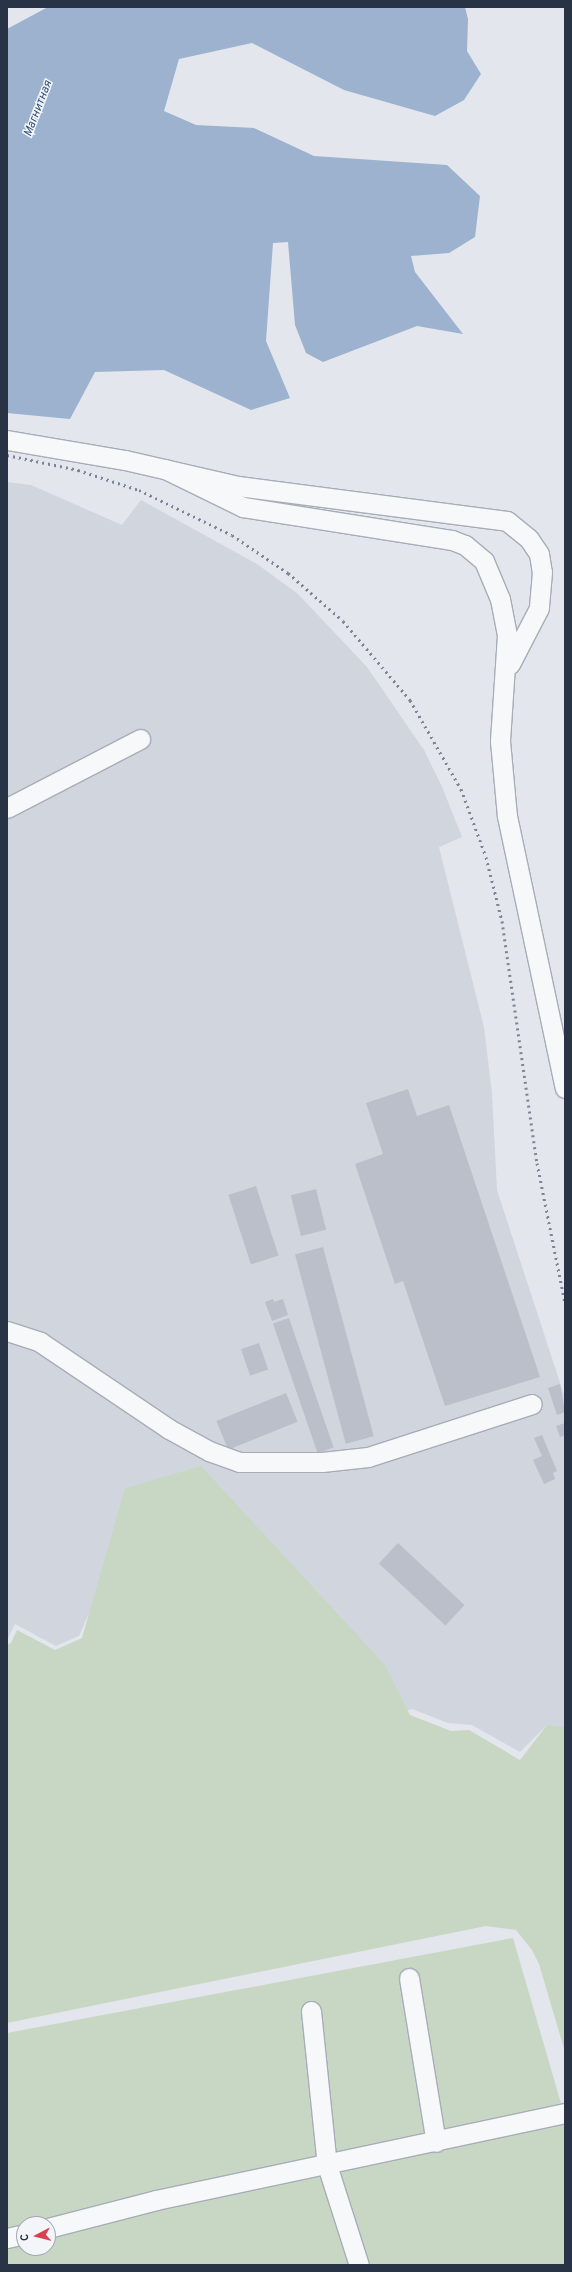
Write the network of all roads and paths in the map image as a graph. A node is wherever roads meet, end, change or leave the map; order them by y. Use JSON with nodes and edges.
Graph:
{"nodes":[{"id":1,"x":7,"y":440,"type":"edge"},
{"id":2,"x":165,"y":469,"type":"junction"},
{"id":3,"x":505,"y":683,"type":"junction"},
{"id":4,"x":140,"y":739,"type":"dead end"},
{"id":5,"x":7,"y":808,"type":"edge"},
{"id":6,"x":565,"y":1088,"type":"edge"},
{"id":7,"x":7,"y":1331,"type":"edge"},
{"id":8,"x":532,"y":1404,"type":"dead end"},
{"id":9,"x":410,"y":1978,"type":"dead end"},
{"id":10,"x":311,"y":2012,"type":"dead end"},
{"id":11,"x":565,"y":2113,"type":"edge"},
{"id":12,"x":436,"y":2142,"type":"junction"},
{"id":13,"x":326,"y":2165,"type":"junction"},
{"id":14,"x":56,"y":2226,"type":"edge"},
{"id":15,"x":359,"y":2265,"type":"edge"}],
"edges":[{"from":1,"to":2,"type":"lane"},
{"from":2,"to":3,"type":"lane"},
{"from":2,"to":3,"type":"lane"},
{"from":3,"to":6,"type":"lane"},
{"from":4,"to":5,"type":"lane"},
{"from":7,"to":8,"type":"lane"},
{"from":9,"to":12,"type":"lane"},
{"from":10,"to":13,"type":"lane"},
{"from":11,"to":12,"type":"lane"},
{"from":12,"to":13,"type":"lane"},
{"from":13,"to":14,"type":"lane"},
{"from":13,"to":15,"type":"lane"}]}
